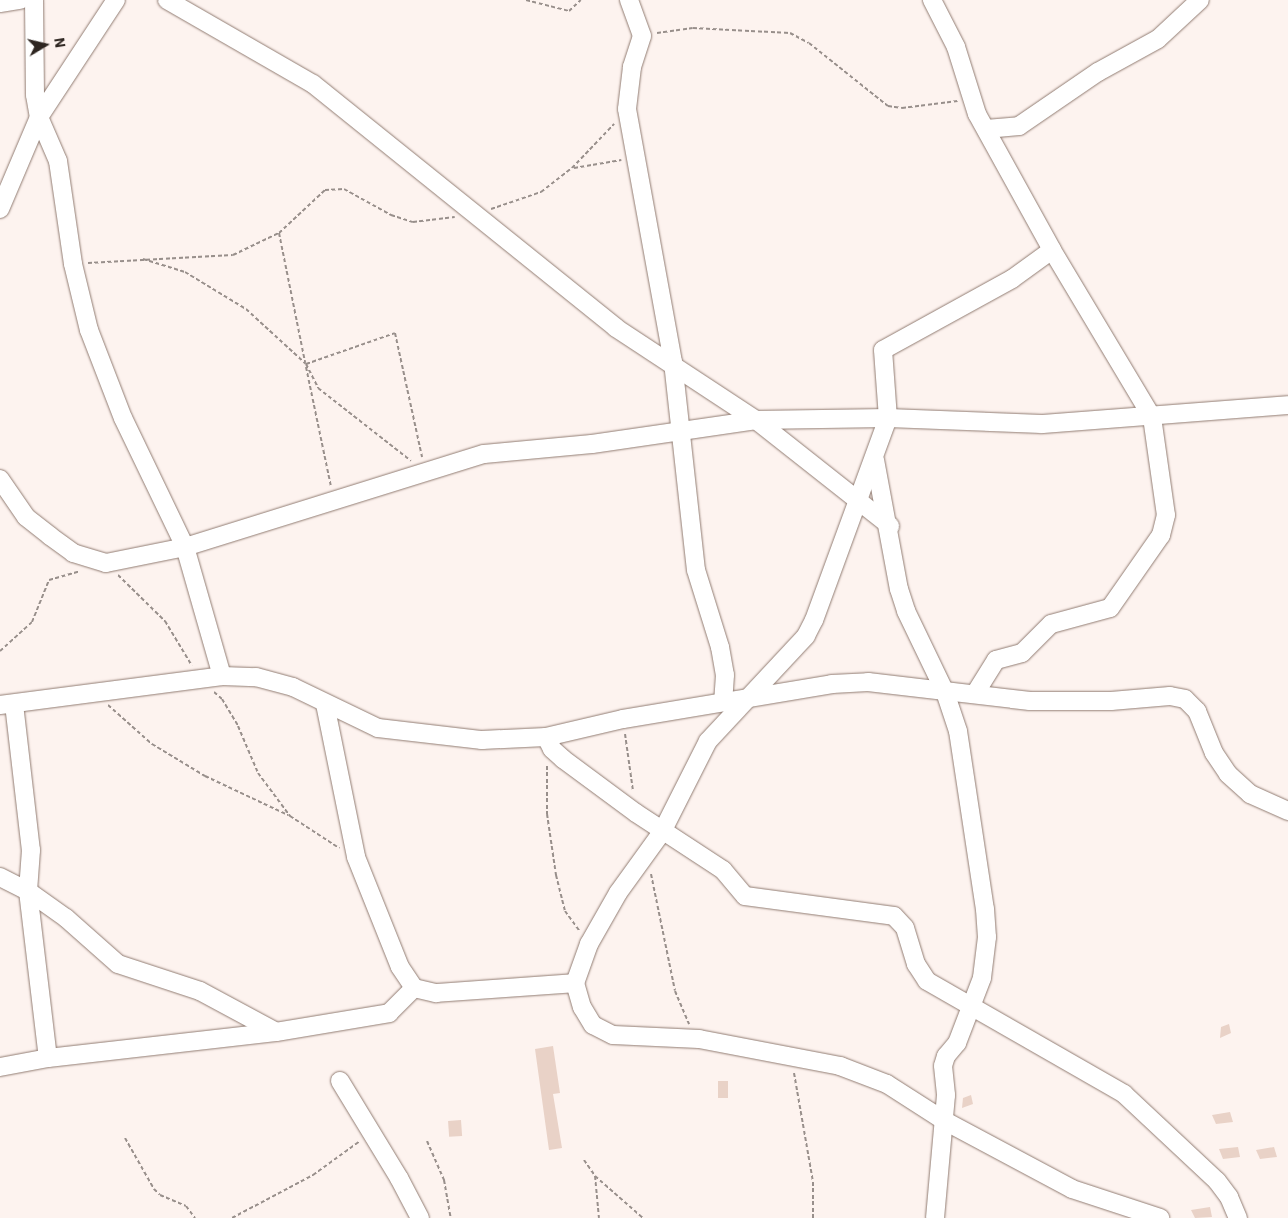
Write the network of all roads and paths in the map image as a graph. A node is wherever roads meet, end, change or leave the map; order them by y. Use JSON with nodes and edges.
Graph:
{"nodes":[{"id":1,"x":20,"y":0,"type":"edge"},
{"id":2,"x":34,"y":0,"type":"edge"},
{"id":3,"x":116,"y":0,"type":"edge"},
{"id":4,"x":167,"y":0,"type":"edge"},
{"id":5,"x":526,"y":0,"type":"edge"},
{"id":6,"x":580,"y":0,"type":"edge"},
{"id":7,"x":629,"y":0,"type":"edge"},
{"id":8,"x":932,"y":0,"type":"edge"},
{"id":9,"x":1200,"y":0,"type":"edge"},
{"id":10,"x":0,"y":3,"type":"edge"},
{"id":11,"x":642,"y":36,"type":"junction"},
{"id":12,"x":973,"y":99,"type":"junction"},
{"id":13,"x":627,"y":109,"type":"junction"},
{"id":14,"x":39,"y":116,"type":"junction"},
{"id":15,"x":986,"y":129,"type":"junction"},
{"id":16,"x":635,"y":157,"type":"junction"},
{"id":17,"x":572,"y":168,"type":"junction"},
{"id":18,"x":0,"y":209,"type":"edge"},
{"id":19,"x":475,"y":214,"type":"junction"},
{"id":20,"x":279,"y":233,"type":"junction"},
{"id":21,"x":1052,"y":250,"type":"junction"},
{"id":22,"x":142,"y":259,"type":"junction"},
{"id":23,"x":73,"y":264,"type":"junction"},
{"id":24,"x":673,"y":362,"type":"junction"},
{"id":25,"x":306,"y":364,"type":"junction"},
{"id":26,"x":1288,"y":405,"type":"edge"},
{"id":27,"x":1152,"y":417,"type":"junction"},
{"id":28,"x":888,"y":418,"type":"junction"},
{"id":29,"x":756,"y":420,"type":"junction"},
{"id":30,"x":680,"y":432,"type":"junction"},
{"id":31,"x":875,"y":460,"type":"junction"},
{"id":32,"x":425,"y":471,"type":"junction"},
{"id":33,"x":0,"y":479,"type":"edge"},
{"id":34,"x":334,"y":499,"type":"junction"},
{"id":35,"x":858,"y":499,"type":"junction"},
{"id":36,"x":890,"y":526,"type":"junction"},
{"id":37,"x":185,"y":547,"type":"junction"},
{"id":38,"x":106,"y":563,"type":"junction"},
{"id":39,"x":0,"y":651,"type":"edge"},
{"id":40,"x":222,"y":676,"type":"junction"},
{"id":41,"x":199,"y":679,"type":"junction"},
{"id":42,"x":945,"y":692,"type":"junction"},
{"id":43,"x":94,"y":694,"type":"junction"},
{"id":44,"x":975,"y":694,"type":"junction"},
{"id":45,"x":751,"y":698,"type":"junction"},
{"id":46,"x":724,"y":702,"type":"junction"},
{"id":47,"x":325,"y":704,"type":"junction"},
{"id":48,"x":7,"y":705,"type":"edge"},
{"id":49,"x":623,"y":719,"type":"junction"},
{"id":50,"x":549,"y":743,"type":"junction"},
{"id":51,"x":1288,"y":811,"type":"edge"},
{"id":52,"x":636,"y":813,"type":"junction"},
{"id":53,"x":290,"y":816,"type":"junction"},
{"id":54,"x":662,"y":832,"type":"junction"},
{"id":55,"x":646,"y":851,"type":"junction"},
{"id":56,"x":356,"y":857,"type":"junction"},
{"id":57,"x":0,"y":876,"type":"edge"},
{"id":58,"x":28,"y":891,"type":"junction"},
{"id":59,"x":589,"y":944,"type":"junction"},
{"id":60,"x":575,"y":983,"type":"junction"},
{"id":61,"x":414,"y":988,"type":"junction"},
{"id":62,"x":971,"y":1005,"type":"junction"},
{"id":63,"x":276,"y":1032,"type":"junction"},
{"id":64,"x":699,"y":1039,"type":"junction"},
{"id":65,"x":48,"y":1058,"type":"junction"},
{"id":66,"x":792,"y":1058,"type":"junction"},
{"id":67,"x":0,"y":1067,"type":"edge"},
{"id":68,"x":340,"y":1081,"type":"dead end"},
{"id":69,"x":943,"y":1120,"type":"junction"},
{"id":70,"x":371,"y":1131,"type":"junction"},
{"id":71,"x":125,"y":1138,"type":"dead end"},
{"id":72,"x":427,"y":1141,"type":"dead end"},
{"id":73,"x":584,"y":1160,"type":"dead end"},
{"id":74,"x":595,"y":1176,"type":"junction"},
{"id":75,"x":195,"y":1218,"type":"edge"},
{"id":76,"x":232,"y":1218,"type":"edge"},
{"id":77,"x":420,"y":1218,"type":"edge"},
{"id":78,"x":451,"y":1218,"type":"edge"},
{"id":79,"x":599,"y":1218,"type":"edge"},
{"id":80,"x":643,"y":1218,"type":"edge"},
{"id":81,"x":812,"y":1218,"type":"edge"},
{"id":82,"x":935,"y":1218,"type":"edge"},
{"id":83,"x":1160,"y":1218,"type":"edge"},
{"id":84,"x":1238,"y":1218,"type":"edge"}],
"edges":[{"from":1,"to":10,"type":"street"},
{"from":2,"to":14,"type":"street"},
{"from":3,"to":14,"type":"street"},
{"from":4,"to":19,"type":"street"},
{"from":5,"to":6,"type":"path"},
{"from":7,"to":11,"type":"street"},
{"from":8,"to":12,"type":"street"},
{"from":9,"to":15,"type":"street"},
{"from":11,"to":12,"type":"path"},
{"from":11,"to":13,"type":"street"},
{"from":12,"to":15,"type":"street"},
{"from":13,"to":16,"type":"street"},
{"from":13,"to":17,"type":"path"},
{"from":14,"to":18,"type":"street"},
{"from":14,"to":23,"type":"street"},
{"from":15,"to":21,"type":"street"},
{"from":16,"to":17,"type":"path"},
{"from":16,"to":24,"type":"street"},
{"from":17,"to":19,"type":"path"},
{"from":19,"to":20,"type":"path"},
{"from":19,"to":24,"type":"street"},
{"from":20,"to":22,"type":"path"},
{"from":20,"to":25,"type":"path"},
{"from":21,"to":27,"type":"street"},
{"from":21,"to":28,"type":"street"},
{"from":22,"to":23,"type":"path"},
{"from":22,"to":25,"type":"path"},
{"from":23,"to":37,"type":"street"},
{"from":24,"to":29,"type":"street"},
{"from":24,"to":30,"type":"street"},
{"from":25,"to":32,"type":"path"},
{"from":25,"to":32,"type":"path"},
{"from":25,"to":34,"type":"path"},
{"from":26,"to":27,"type":"street"},
{"from":27,"to":28,"type":"street"},
{"from":27,"to":44,"type":"street"},
{"from":28,"to":29,"type":"street"},
{"from":28,"to":31,"type":"street"},
{"from":29,"to":30,"type":"street"},
{"from":29,"to":35,"type":"street"},
{"from":30,"to":32,"type":"street"},
{"from":30,"to":46,"type":"street"},
{"from":31,"to":35,"type":"street"},
{"from":31,"to":36,"type":"street"},
{"from":32,"to":34,"type":"street"},
{"from":33,"to":38,"type":"street"},
{"from":34,"to":37,"type":"street"},
{"from":35,"to":36,"type":"street"},
{"from":35,"to":45,"type":"street"},
{"from":36,"to":42,"type":"street"},
{"from":37,"to":38,"type":"street"},
{"from":37,"to":40,"type":"street"},
{"from":38,"to":39,"type":"path"},
{"from":38,"to":41,"type":"path"},
{"from":40,"to":41,"type":"street"},
{"from":40,"to":47,"type":"street"},
{"from":41,"to":43,"type":"street"},
{"from":41,"to":53,"type":"path"},
{"from":42,"to":44,"type":"street"},
{"from":42,"to":45,"type":"street"},
{"from":42,"to":62,"type":"street"},
{"from":43,"to":48,"type":"street"},
{"from":43,"to":53,"type":"path"},
{"from":44,"to":51,"type":"street"},
{"from":45,"to":46,"type":"street"},
{"from":45,"to":54,"type":"street"},
{"from":46,"to":49,"type":"street"},
{"from":47,"to":50,"type":"street"},
{"from":47,"to":56,"type":"street"},
{"from":48,"to":58,"type":"street"},
{"from":49,"to":50,"type":"street"},
{"from":49,"to":52,"type":"path"},
{"from":50,"to":52,"type":"street"},
{"from":50,"to":59,"type":"path"},
{"from":52,"to":54,"type":"street"},
{"from":53,"to":56,"type":"path"},
{"from":54,"to":55,"type":"street"},
{"from":54,"to":62,"type":"street"},
{"from":55,"to":59,"type":"street"},
{"from":55,"to":64,"type":"path"},
{"from":56,"to":61,"type":"street"},
{"from":57,"to":58,"type":"street"},
{"from":58,"to":63,"type":"street"},
{"from":58,"to":65,"type":"street"},
{"from":59,"to":60,"type":"street"},
{"from":60,"to":61,"type":"street"},
{"from":60,"to":64,"type":"street"},
{"from":61,"to":63,"type":"street"},
{"from":62,"to":69,"type":"street"},
{"from":62,"to":84,"type":"street"},
{"from":63,"to":65,"type":"street"},
{"from":64,"to":66,"type":"street"},
{"from":65,"to":67,"type":"street"},
{"from":66,"to":69,"type":"street"},
{"from":66,"to":81,"type":"path"},
{"from":68,"to":70,"type":"street"},
{"from":69,"to":82,"type":"street"},
{"from":69,"to":83,"type":"street"},
{"from":70,"to":76,"type":"path"},
{"from":70,"to":77,"type":"street"},
{"from":71,"to":75,"type":"path"},
{"from":72,"to":78,"type":"path"},
{"from":73,"to":74,"type":"path"},
{"from":74,"to":79,"type":"path"},
{"from":74,"to":80,"type":"path"}]}
